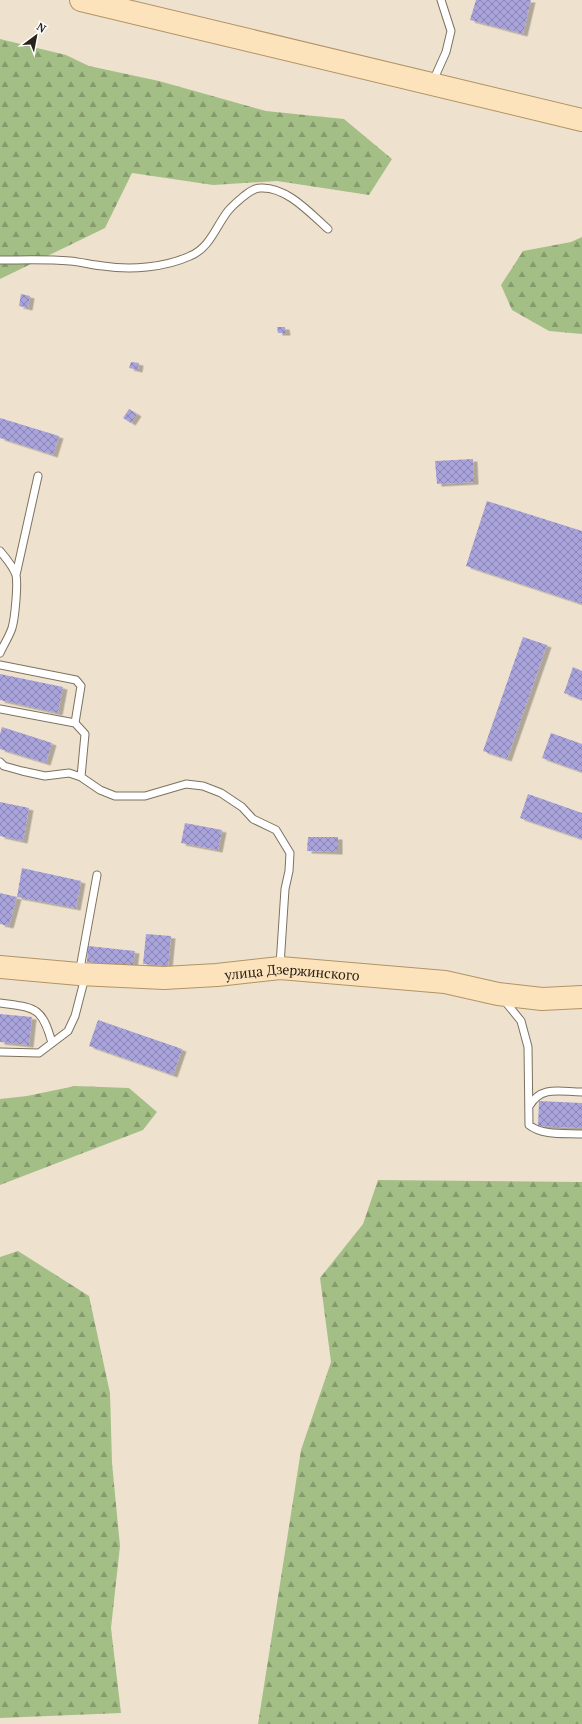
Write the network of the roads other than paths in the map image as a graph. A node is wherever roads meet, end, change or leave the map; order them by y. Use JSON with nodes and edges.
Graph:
{"nodes":[{"id":1,"x":81,"y":0,"type":"edge"},
{"id":2,"x":441,"y":0,"type":"edge"},
{"id":3,"x":431,"y":84,"type":"junction"},
{"id":4,"x":582,"y":120,"type":"edge"},
{"id":5,"x":328,"y":230,"type":"dead end"},
{"id":6,"x":0,"y":260,"type":"edge"},
{"id":7,"x":38,"y":476,"type":"dead end"},
{"id":8,"x":0,"y":551,"type":"edge"},
{"id":9,"x":16,"y":575,"type":"junction"},
{"id":10,"x":0,"y":653,"type":"edge"},
{"id":11,"x":0,"y":665,"type":"edge"},
{"id":12,"x":0,"y":709,"type":"edge"},
{"id":13,"x":75,"y":723,"type":"junction"},
{"id":14,"x":0,"y":762,"type":"edge"},
{"id":15,"x":81,"y":776,"type":"junction"},
{"id":16,"x":97,"y":875,"type":"dead end"},
{"id":17,"x":0,"y":967,"type":"edge"},
{"id":18,"x":280,"y":968,"type":"junction"},
{"id":19,"x":79,"y":974,"type":"junction"},
{"id":20,"x":498,"y":994,"type":"junction"},
{"id":21,"x":582,"y":997,"type":"edge"},
{"id":22,"x":0,"y":1003,"type":"edge"},
{"id":23,"x":52,"y":1043,"type":"junction"},
{"id":24,"x":0,"y":1052,"type":"edge"},
{"id":25,"x":582,"y":1092,"type":"edge"},
{"id":26,"x":529,"y":1107,"type":"junction"},
{"id":27,"x":582,"y":1134,"type":"edge"}],
"edges":[{"from":1,"to":3,"type":"main road"},
{"from":2,"to":3,"type":"lane"},
{"from":3,"to":4,"type":"main road"},
{"from":5,"to":6,"type":"lane"},
{"from":7,"to":9,"type":"lane"},
{"from":8,"to":9,"type":"lane"},
{"from":9,"to":10,"type":"lane"},
{"from":11,"to":13,"type":"lane"},
{"from":12,"to":13,"type":"lane"},
{"from":13,"to":15,"type":"lane"},
{"from":14,"to":15,"type":"lane"},
{"from":15,"to":18,"type":"lane"},
{"from":16,"to":19,"type":"lane"},
{"from":17,"to":19,"type":"main road","name":"улица Дзержинского"},
{"from":18,"to":19,"type":"main road","name":"улица Дзержинского"},
{"from":18,"to":20,"type":"main road","name":"улица Дзержинского"},
{"from":19,"to":23,"type":"lane"},
{"from":20,"to":21,"type":"main road","name":"улица Дзержинского"},
{"from":20,"to":26,"type":"lane"},
{"from":22,"to":23,"type":"lane"},
{"from":23,"to":24,"type":"lane"},
{"from":25,"to":26,"type":"lane"},
{"from":26,"to":27,"type":"lane"}]}
